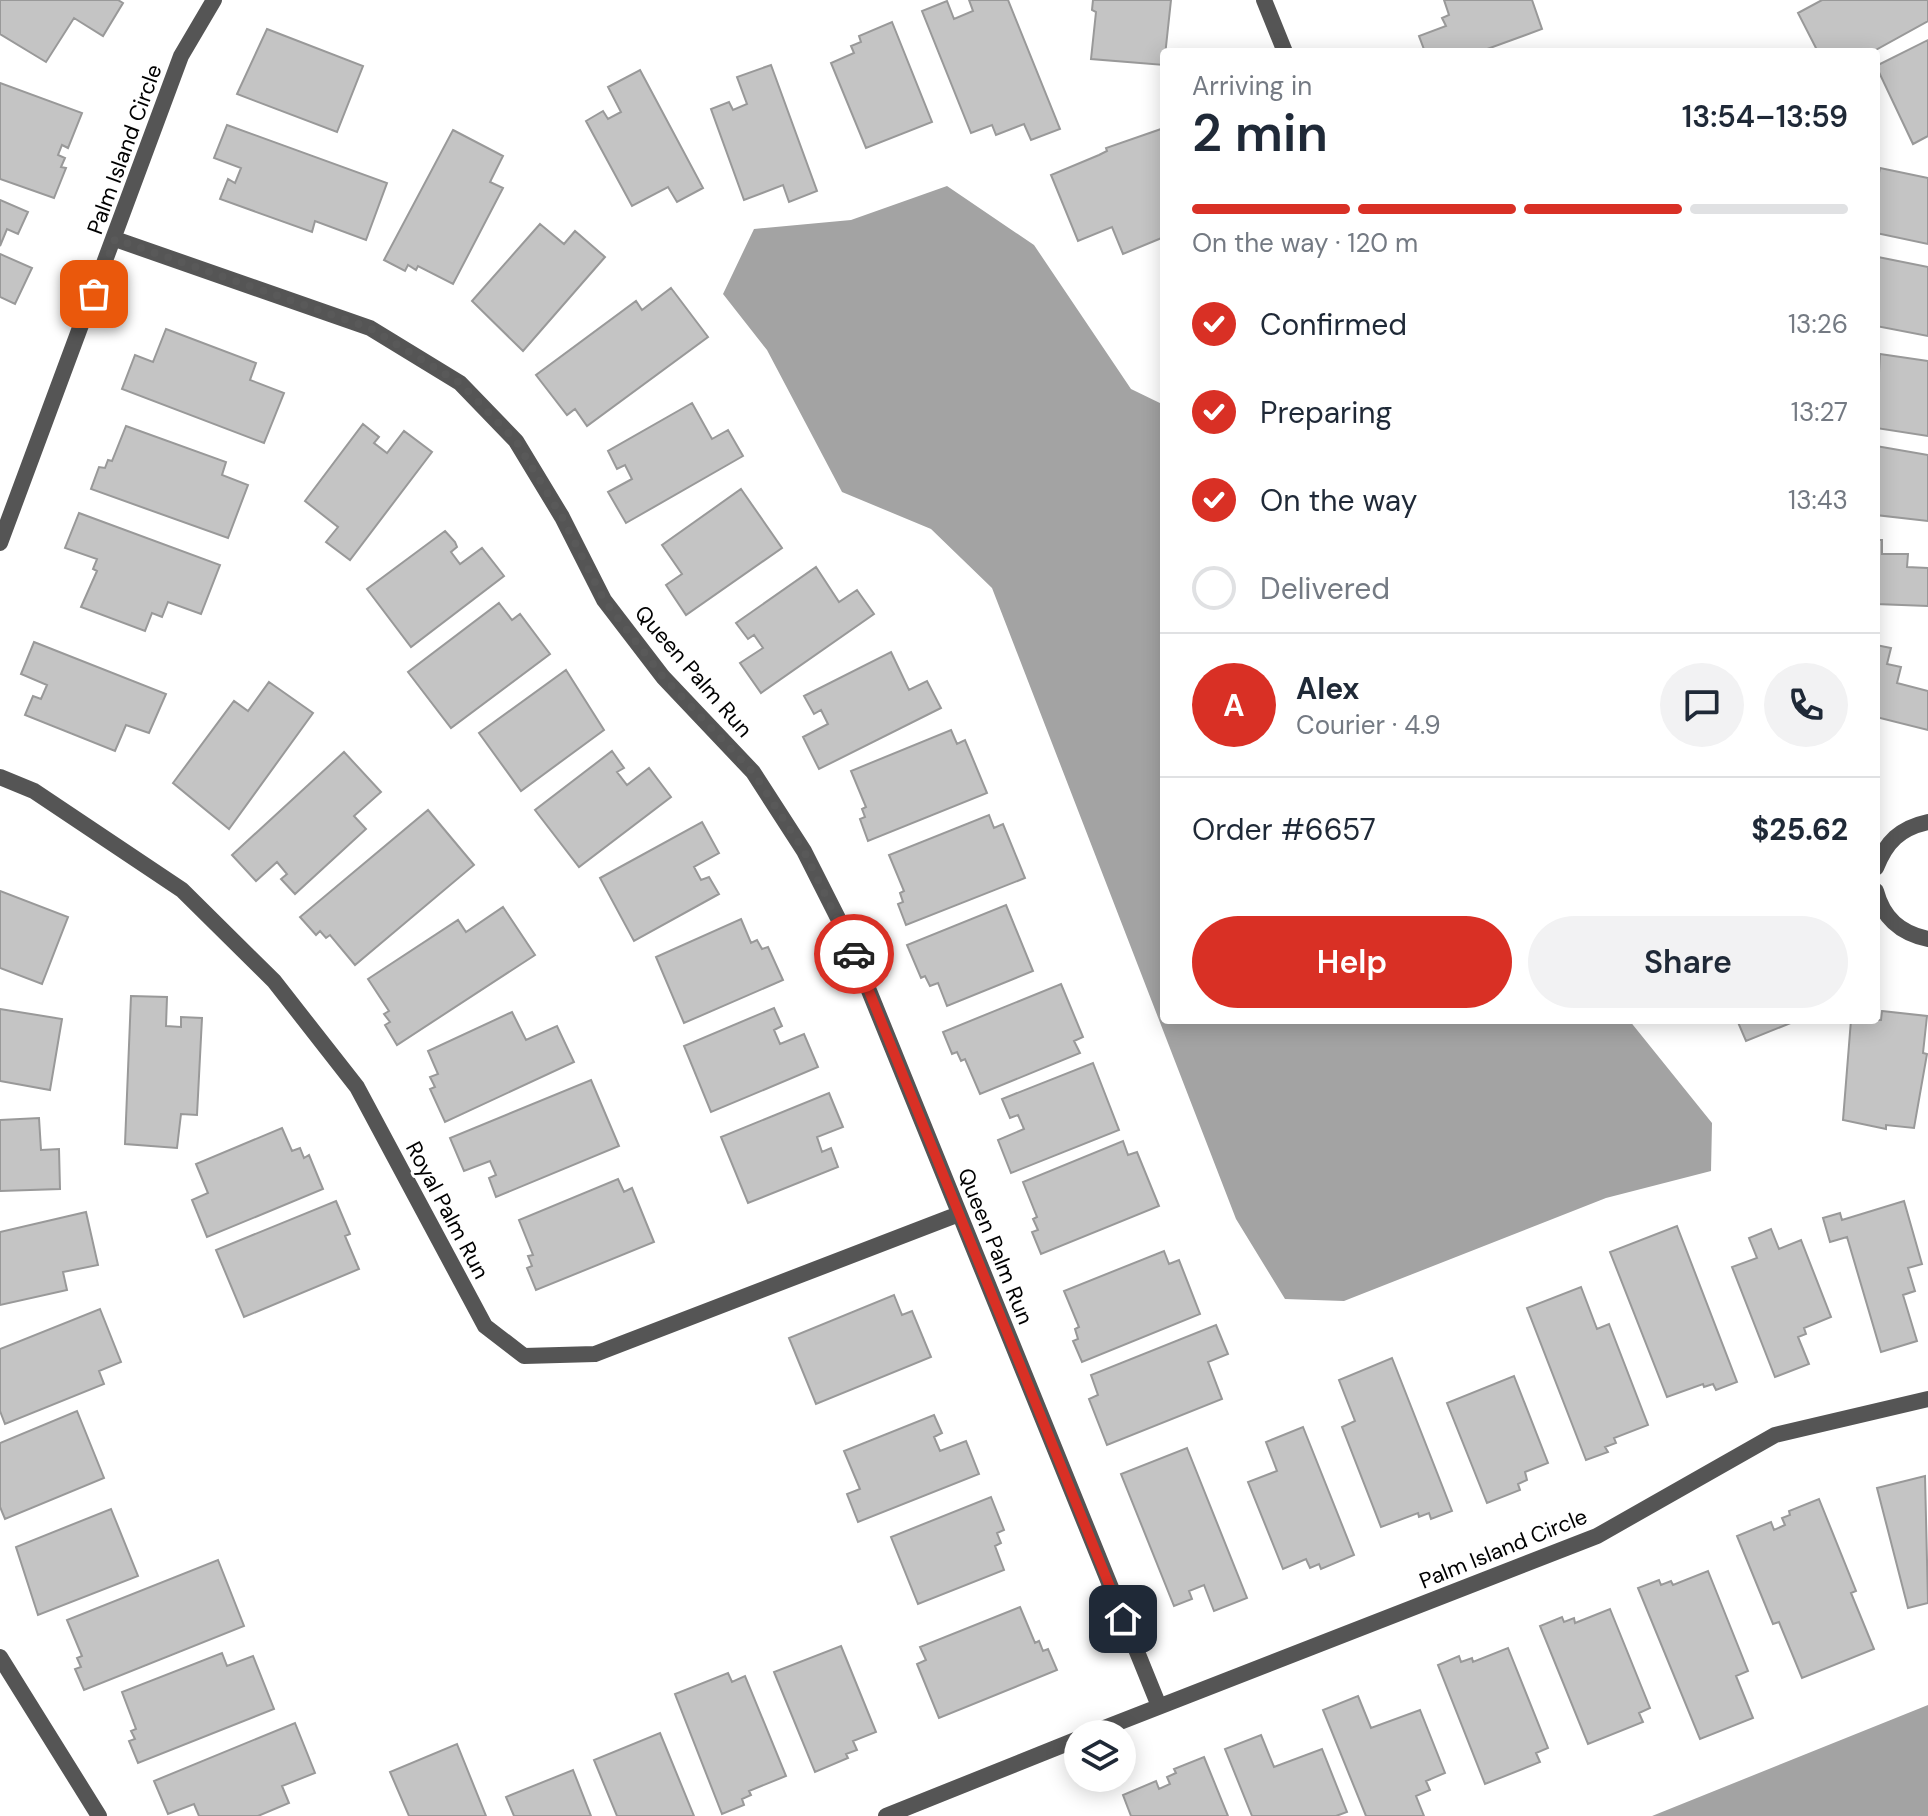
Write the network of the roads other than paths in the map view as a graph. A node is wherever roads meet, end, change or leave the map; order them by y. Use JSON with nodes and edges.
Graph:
{"nodes":[{"id":1,"x":214,"y":0,"type":"edge"},
{"id":2,"x":1264,"y":0,"type":"edge"},
{"id":3,"x":1283,"y":48,"type":"edge"},
{"id":4,"x":115,"y":239,"type":"junction"},
{"id":5,"x":0,"y":543,"type":"edge"},
{"id":6,"x":0,"y":777,"type":"edge"},
{"id":7,"x":1928,"y":822,"type":"edge"},
{"id":8,"x":1880,"y":858,"type":"edge"},
{"id":9,"x":1880,"y":906,"type":"edge"},
{"id":10,"x":1928,"y":939,"type":"edge"},
{"id":11,"x":959,"y":1214,"type":"junction"},
{"id":12,"x":1928,"y":1399,"type":"edge"},
{"id":13,"x":0,"y":1657,"type":"edge"},
{"id":14,"x":1159,"y":1706,"type":"junction"},
{"id":15,"x":1124,"y":1720,"type":"edge"},
{"id":16,"x":1064,"y":1745,"type":"edge"},
{"id":17,"x":99,"y":1816,"type":"edge"},
{"id":18,"x":886,"y":1816,"type":"edge"}],
"edges":[{"from":1,"to":4,"type":"street","name":"Palm Island Circle"},
{"from":2,"to":3,"type":"street"},
{"from":4,"to":5,"type":"street","name":"Palm Island Circle"},
{"from":4,"to":11,"type":"street","name":"Queen Palm Run"},
{"from":6,"to":11,"type":"street","name":"Royal Palm Run"},
{"from":7,"to":8,"type":"street"},
{"from":9,"to":10,"type":"street"},
{"from":11,"to":14,"type":"street","name":"Queen Palm Run"},
{"from":12,"to":14,"type":"street","name":"Palm Island Circle"},
{"from":13,"to":17,"type":"street"},
{"from":14,"to":15,"type":"street","name":"Palm Island Circle"},
{"from":16,"to":18,"type":"street"}]}
